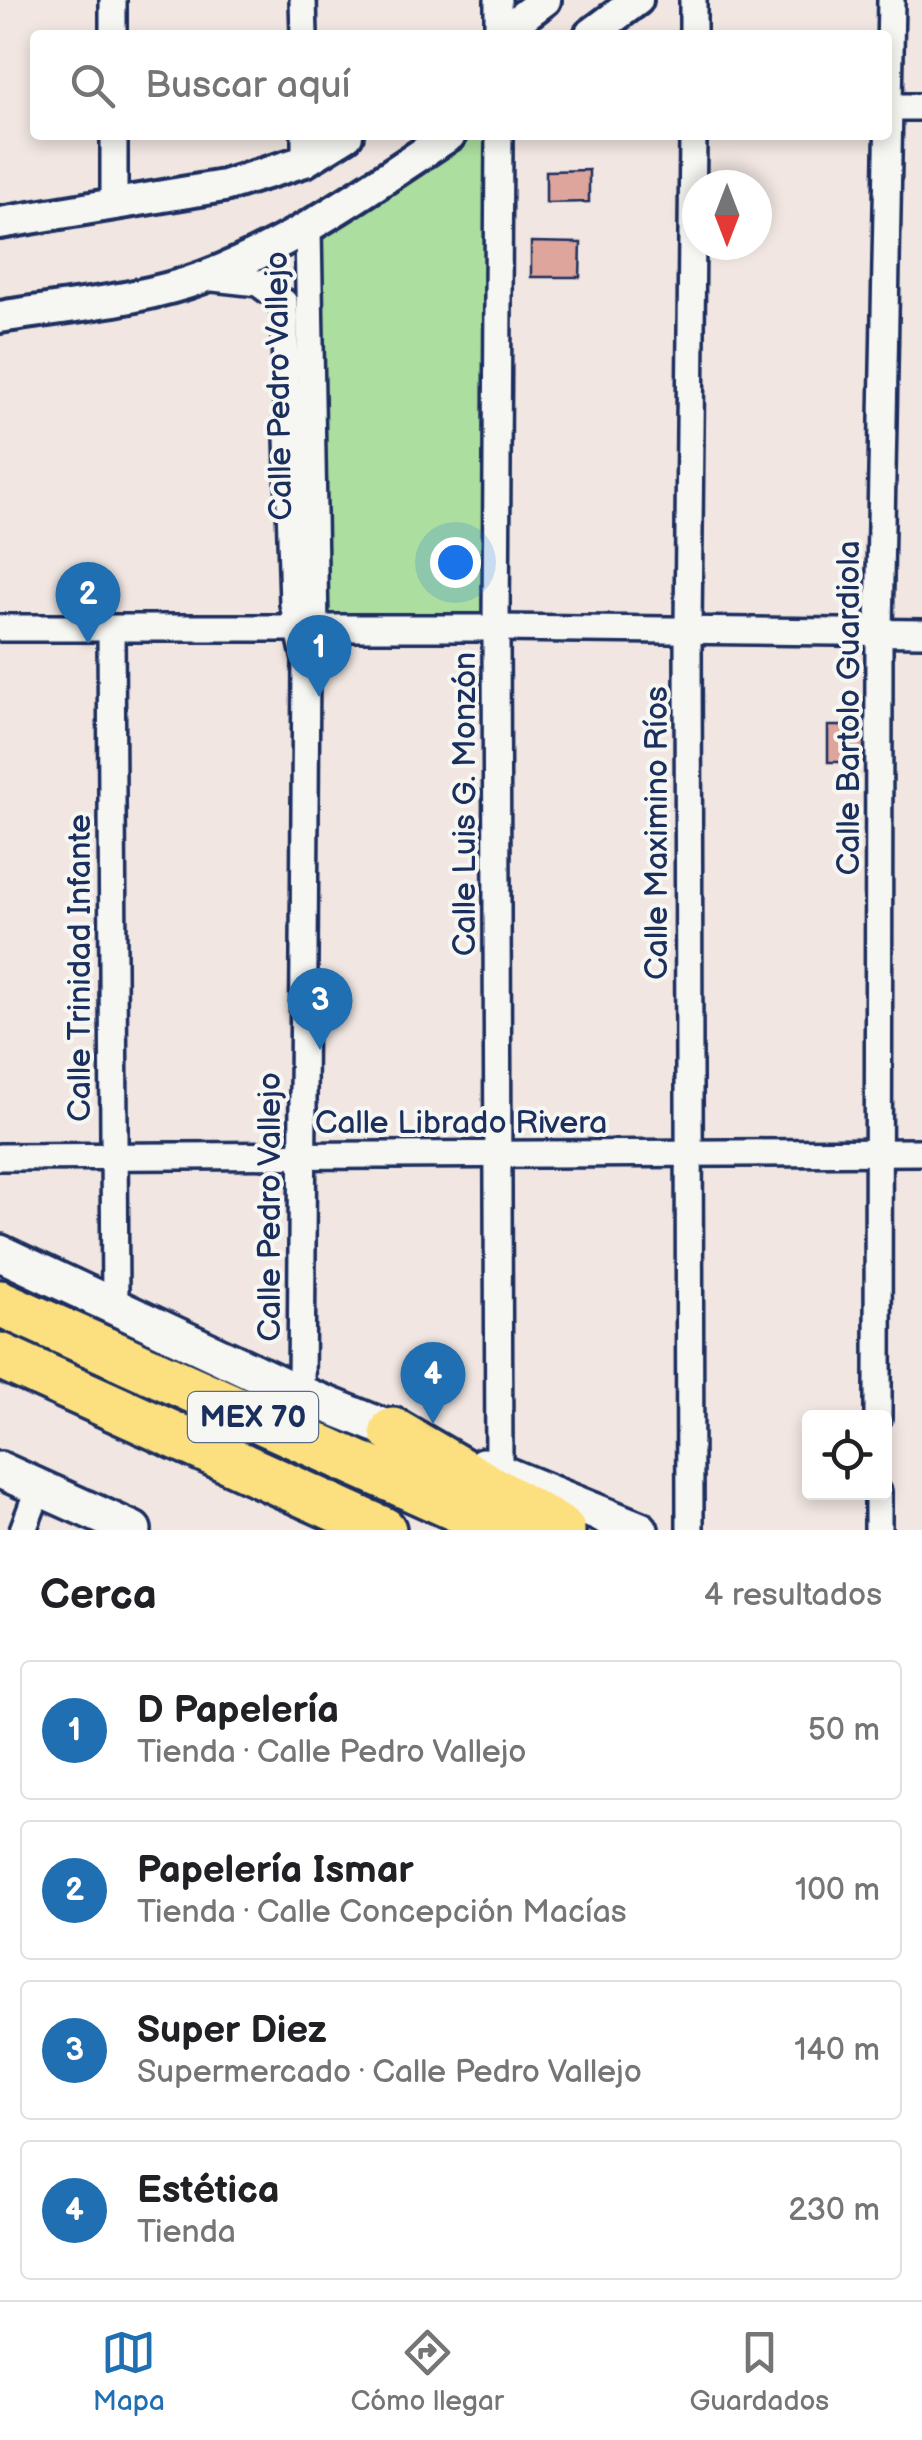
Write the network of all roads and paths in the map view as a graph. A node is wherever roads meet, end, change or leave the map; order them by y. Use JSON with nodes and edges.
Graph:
{"nodes":[{"id":1,"x":113,"y":0,"type":"edge"},
{"id":2,"x":303,"y":0,"type":"edge"},
{"id":3,"x":498,"y":0,"type":"edge"},
{"id":4,"x":545,"y":0,"type":"edge"},
{"id":5,"x":637,"y":0,"type":"edge"},
{"id":6,"x":693,"y":0,"type":"edge"},
{"id":7,"x":891,"y":0,"type":"edge"},
{"id":8,"x":113,"y":30,"type":"edge"},
{"id":9,"x":304,"y":30,"type":"edge"},
{"id":10,"x":498,"y":30,"type":"edge"},
{"id":11,"x":505,"y":30,"type":"edge"},
{"id":12,"x":597,"y":30,"type":"edge"},
{"id":13,"x":693,"y":30,"type":"edge"},
{"id":14,"x":890,"y":30,"type":"edge"},
{"id":15,"x":892,"y":107,"type":"edge"},
{"id":16,"x":922,"y":107,"type":"edge"},
{"id":17,"x":114,"y":140,"type":"edge"},
{"id":18,"x":331,"y":140,"type":"edge"},
{"id":19,"x":442,"y":140,"type":"edge"},
{"id":20,"x":500,"y":140,"type":"edge"},
{"id":21,"x":692,"y":140,"type":"edge"},
{"id":22,"x":888,"y":140,"type":"edge"},
{"id":23,"x":305,"y":148,"type":"edge"},
{"id":24,"x":114,"y":206,"type":"junction"},
{"id":25,"x":0,"y":223,"type":"edge"},
{"id":26,"x":308,"y":228,"type":"junction"},
{"id":27,"x":204,"y":277,"type":"junction"},
{"id":28,"x":0,"y":317,"type":"edge"},
{"id":29,"x":0,"y":628,"type":"edge"},
{"id":30,"x":307,"y":628,"type":"junction"},
{"id":31,"x":496,"y":628,"type":"junction"},
{"id":32,"x":688,"y":629,"type":"junction"},
{"id":33,"x":111,"y":630,"type":"junction"},
{"id":34,"x":879,"y":630,"type":"junction"},
{"id":35,"x":922,"y":632,"type":"edge"},
{"id":36,"x":879,"y":1152,"type":"junction"},
{"id":37,"x":922,"y":1152,"type":"edge"},
{"id":38,"x":689,"y":1154,"type":"junction"},
{"id":39,"x":498,"y":1155,"type":"junction"},
{"id":40,"x":112,"y":1156,"type":"junction"},
{"id":41,"x":301,"y":1156,"type":"junction"},
{"id":42,"x":0,"y":1157,"type":"edge"},
{"id":43,"x":0,"y":1253,"type":"edge"},
{"id":44,"x":0,"y":1303,"type":"edge"},
{"id":45,"x":115,"y":1305,"type":"junction"},
{"id":46,"x":0,"y":1356,"type":"edge"},
{"id":47,"x":302,"y":1394,"type":"junction"},
{"id":48,"x":878,"y":1410,"type":"edge"},
{"id":49,"x":393,"y":1431,"type":"junction"},
{"id":50,"x":207,"y":1452,"type":"junction"},
{"id":51,"x":0,"y":1470,"type":"edge"},
{"id":52,"x":499,"y":1472,"type":"junction"},
{"id":53,"x":38,"y":1488,"type":"junction"},
{"id":54,"x":878,"y":1500,"type":"edge"},
{"id":55,"x":23,"y":1530,"type":"edge"},
{"id":56,"x":133,"y":1530,"type":"edge"},
{"id":57,"x":311,"y":1530,"type":"edge"},
{"id":58,"x":383,"y":1530,"type":"edge"},
{"id":59,"x":505,"y":1530,"type":"edge"},
{"id":60,"x":562,"y":1530,"type":"edge"},
{"id":61,"x":640,"y":1530,"type":"edge"},
{"id":62,"x":690,"y":1530,"type":"edge"},
{"id":63,"x":878,"y":1530,"type":"edge"}],
"edges":[{"from":1,"to":8,"type":"street"},
{"from":2,"to":9,"type":"street"},
{"from":3,"to":10,"type":"street"},
{"from":4,"to":11,"type":"street"},
{"from":5,"to":12,"type":"street"},
{"from":6,"to":13,"type":"street"},
{"from":7,"to":14,"type":"street","name":"Calle Bartolo Guardiola"},
{"from":15,"to":16,"type":"street"},
{"from":17,"to":24,"type":"street"},
{"from":18,"to":23,"type":"street"},
{"from":19,"to":26,"type":"street"},
{"from":20,"to":31,"type":"street","name":"Calle Luis G. Monzón"},
{"from":21,"to":32,"type":"street","name":"Calle Maximino Ríos"},
{"from":22,"to":34,"type":"street","name":"Calle Bartolo Guardiola"},
{"from":23,"to":24,"type":"street"},
{"from":24,"to":25,"type":"street"},
{"from":26,"to":27,"type":"street"},
{"from":26,"to":30,"type":"street","name":"Calle Pedro Vallejo"},
{"from":27,"to":28,"type":"street"},
{"from":27,"to":30,"type":"street","name":"Calle Pedro Vallejo"},
{"from":29,"to":33,"type":"street"},
{"from":30,"to":31,"type":"street"},
{"from":30,"to":33,"type":"street"},
{"from":30,"to":41,"type":"street","name":"Calle Pedro Vallejo"},
{"from":31,"to":32,"type":"street"},
{"from":31,"to":39,"type":"street","name":"Calle Luis G. Monzón"},
{"from":32,"to":34,"type":"street"},
{"from":32,"to":38,"type":"street","name":"Calle Maximino Ríos"},
{"from":33,"to":40,"type":"street","name":"Calle Trinidad Infante"},
{"from":34,"to":35,"type":"street"},
{"from":34,"to":36,"type":"street","name":"Calle Bartolo Guardiola"},
{"from":36,"to":37,"type":"street","name":"Calle Librado Rivera"},
{"from":36,"to":38,"type":"street","name":"Calle Librado Rivera"},
{"from":36,"to":48,"type":"street","name":"Calle Bartolo Guardiola"},
{"from":38,"to":39,"type":"street","name":"Calle Librado Rivera"},
{"from":38,"to":62,"type":"street","name":"Calle Maximino Ríos"},
{"from":39,"to":41,"type":"street","name":"Calle Librado Rivera"},
{"from":39,"to":52,"type":"street","name":"Calle Luis G. Monzón"},
{"from":40,"to":41,"type":"street","name":"Calle Librado Rivera"},
{"from":40,"to":42,"type":"street","name":"Calle Librado Rivera"},
{"from":40,"to":45,"type":"street","name":"Calle Trinidad Infante"},
{"from":41,"to":47,"type":"street","name":"Calle Pedro Vallejo"},
{"from":43,"to":45,"type":"main road"},
{"from":44,"to":59,"type":"highway","number":"MEX 70"},
{"from":45,"to":47,"type":"main road"},
{"from":46,"to":50,"type":"highway","number":"MEX 70"},
{"from":47,"to":49,"type":"main road"},
{"from":49,"to":52,"type":"main road"},
{"from":49,"to":60,"type":"highway"},
{"from":50,"to":57,"type":"highway"},
{"from":50,"to":58,"type":"highway","number":"MEX 70"},
{"from":51,"to":53,"type":"main road"},
{"from":52,"to":61,"type":"main road"},
{"from":53,"to":55,"type":"street"},
{"from":53,"to":56,"type":"main road"},
{"from":54,"to":63,"type":"street"}]}
